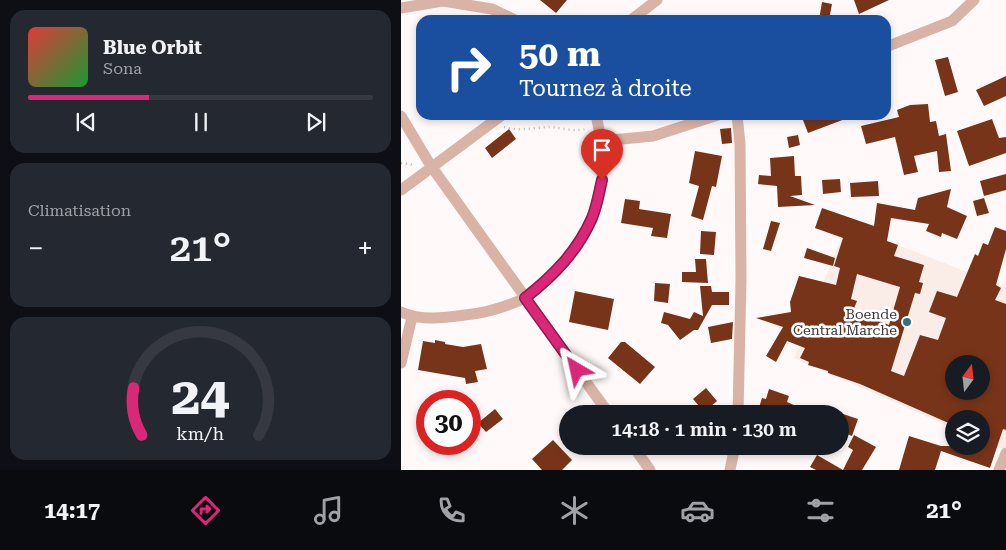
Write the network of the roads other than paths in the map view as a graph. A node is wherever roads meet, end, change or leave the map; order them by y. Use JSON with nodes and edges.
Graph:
{"nodes":[{"id":1,"x":657,"y":0,"type":"edge"},
{"id":2,"x":974,"y":0,"type":"edge"},
{"id":3,"x":493,"y":4,"type":"edge"},
{"id":4,"x":401,"y":8,"type":"edge"},
{"id":5,"x":508,"y":15,"type":"edge"},
{"id":6,"x":638,"y":15,"type":"edge"},
{"id":7,"x":891,"y":44,"type":"edge"},
{"id":8,"x":401,"y":116,"type":"edge"},
{"id":9,"x":496,"y":120,"type":"edge"},
{"id":10,"x":597,"y":120,"type":"edge"},
{"id":11,"x":702,"y":120,"type":"edge"},
{"id":12,"x":738,"y":120,"type":"edge"},
{"id":13,"x":602,"y":141,"type":"junction"},
{"id":14,"x":431,"y":166,"type":"junction"},
{"id":15,"x":401,"y":190,"type":"edge"},
{"id":16,"x":525,"y":298,"type":"junction"},
{"id":17,"x":406,"y":315,"type":"edge"},
{"id":18,"x":401,"y":363,"type":"edge"},
{"id":19,"x":602,"y":405,"type":"edge"},
{"id":20,"x":738,"y":405,"type":"edge"},
{"id":21,"x":1006,"y":453,"type":"edge"},
{"id":22,"x":639,"y":455,"type":"edge"},
{"id":23,"x":733,"y":455,"type":"edge"},
{"id":24,"x":650,"y":470,"type":"edge"},
{"id":25,"x":730,"y":470,"type":"edge"},
{"id":26,"x":999,"y":470,"type":"edge"}],
"edges":[{"from":1,"to":6,"type":"street"},
{"from":2,"to":7,"type":"street"},
{"from":3,"to":4,"type":"street"},
{"from":3,"to":5,"type":"street"},
{"from":8,"to":14,"type":"street"},
{"from":9,"to":14,"type":"street"},
{"from":10,"to":13,"type":"street"},
{"from":11,"to":13,"type":"street"},
{"from":12,"to":20,"type":"street"},
{"from":13,"to":16,"type":"street"},
{"from":14,"to":15,"type":"street"},
{"from":14,"to":16,"type":"street"},
{"from":16,"to":17,"type":"street"},
{"from":16,"to":19,"type":"street"},
{"from":17,"to":18,"type":"street"},
{"from":21,"to":26,"type":"street"},
{"from":22,"to":24,"type":"street"},
{"from":23,"to":25,"type":"street"}]}
